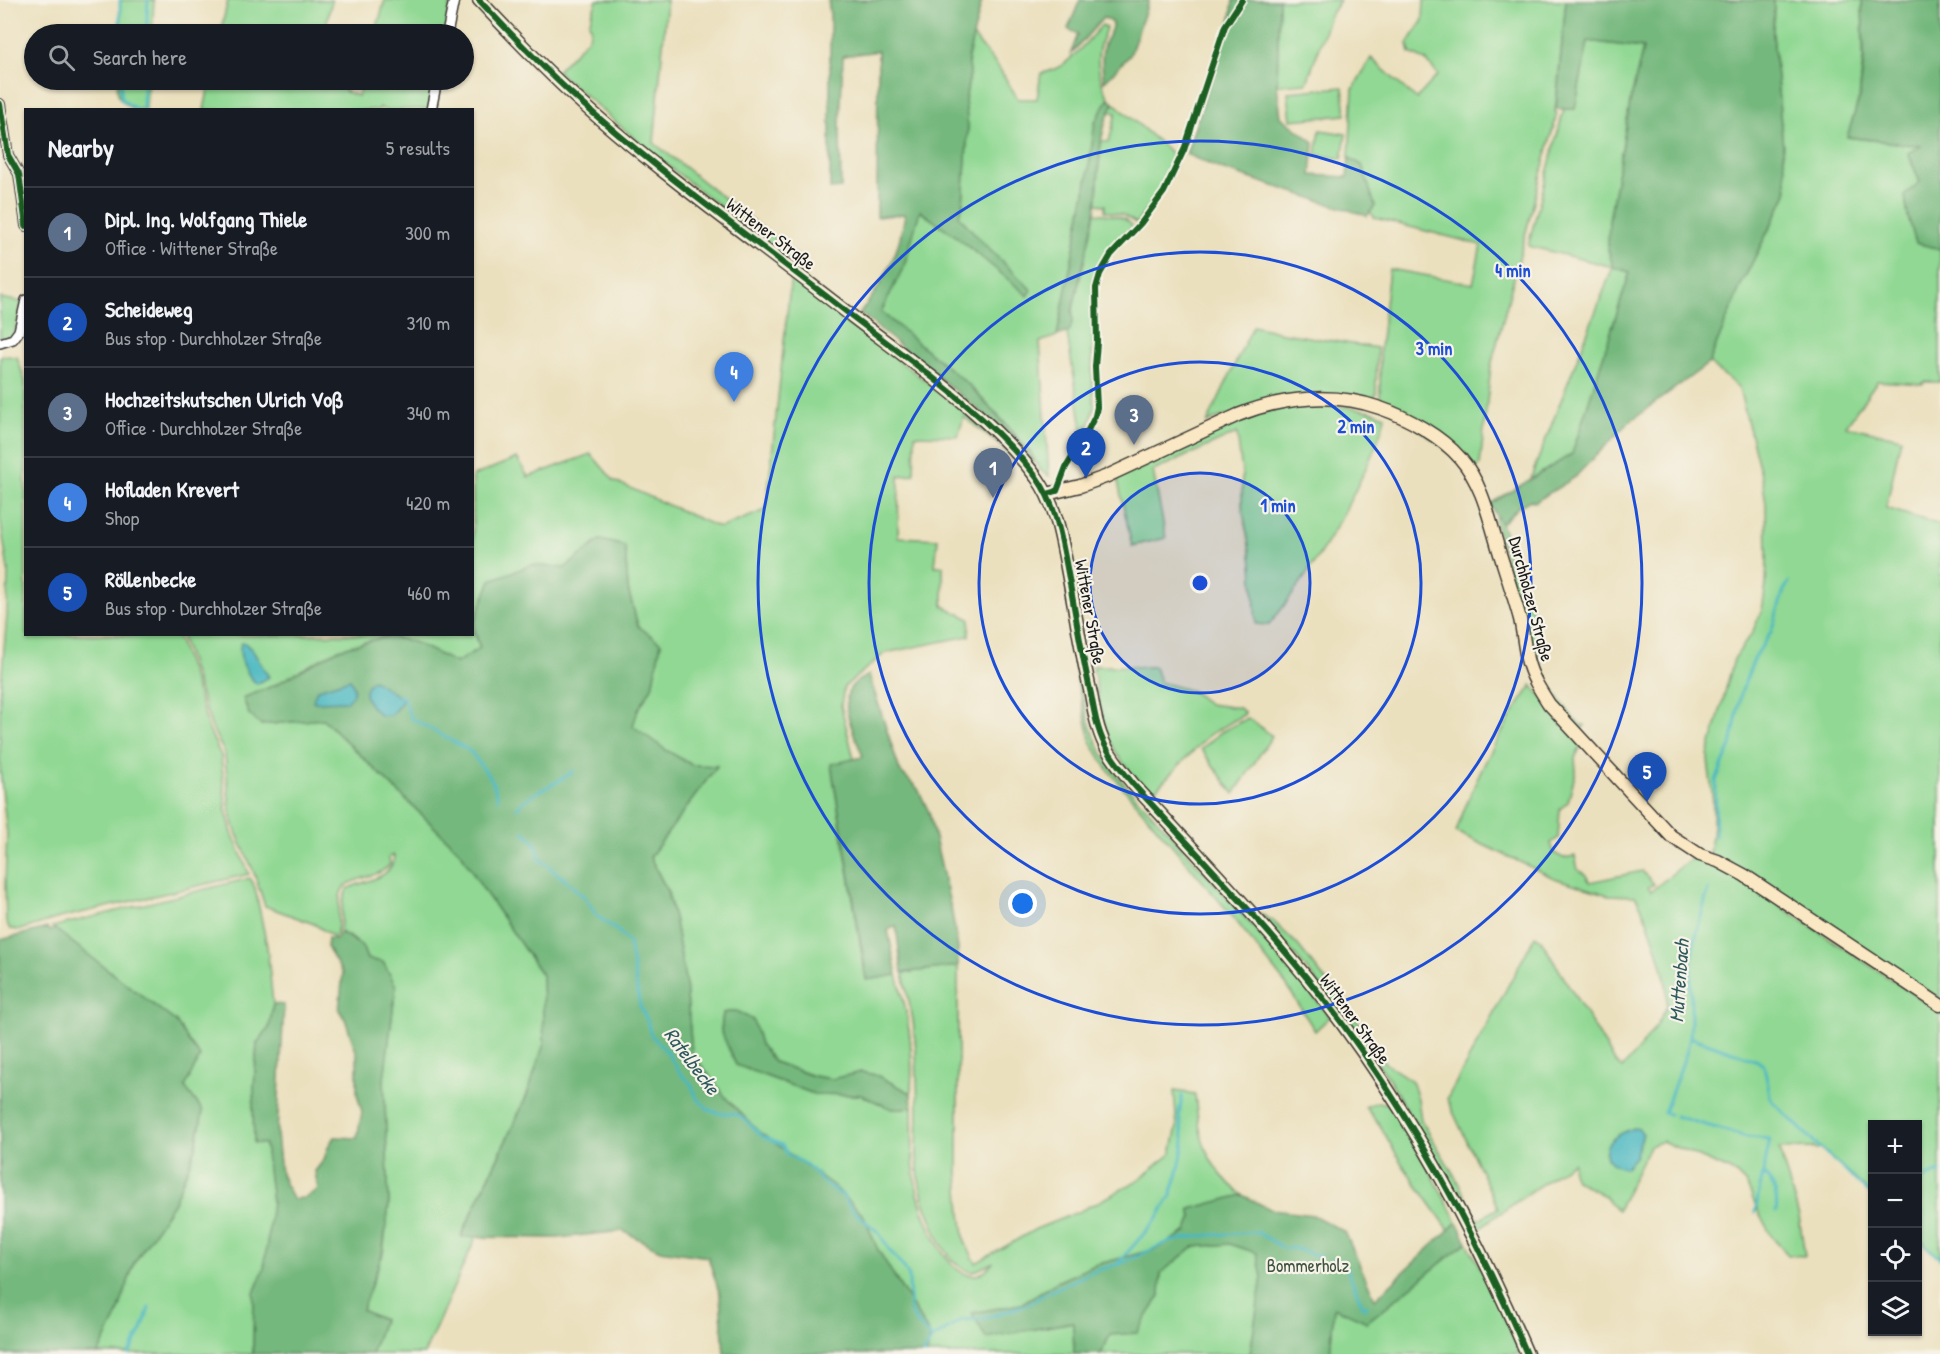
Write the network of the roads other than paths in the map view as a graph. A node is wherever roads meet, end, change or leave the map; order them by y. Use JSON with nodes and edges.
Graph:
{"nodes":[{"id":1,"x":454,"y":0,"type":"edge"},
{"id":2,"x":479,"y":0,"type":"edge"},
{"id":3,"x":449,"y":24,"type":"edge"},
{"id":4,"x":435,"y":90,"type":"edge"},
{"id":5,"x":0,"y":104,"type":"edge"},
{"id":6,"x":431,"y":108,"type":"edge"},
{"id":7,"x":22,"y":176,"type":"edge"},
{"id":8,"x":24,"y":201,"type":"edge"},
{"id":9,"x":24,"y":309,"type":"edge"},
{"id":10,"x":0,"y":344,"type":"edge"},
{"id":11,"x":1047,"y":494,"type":"junction"},
{"id":12,"x":1940,"y":1005,"type":"edge"},
{"id":13,"x":1527,"y":1354,"type":"edge"}],
"edges":[{"from":1,"to":3,"type":"street"},
{"from":2,"to":11,"type":"main road","name":"Wittener Straße"},
{"from":4,"to":6,"type":"street"},
{"from":5,"to":7,"type":"street"},
{"from":7,"to":8,"type":"street"},
{"from":9,"to":10,"type":"street"},
{"from":11,"to":12,"type":"main road","name":"Durchholzer Straße"},
{"from":11,"to":13,"type":"main road","name":"Wittener Straße"}]}
